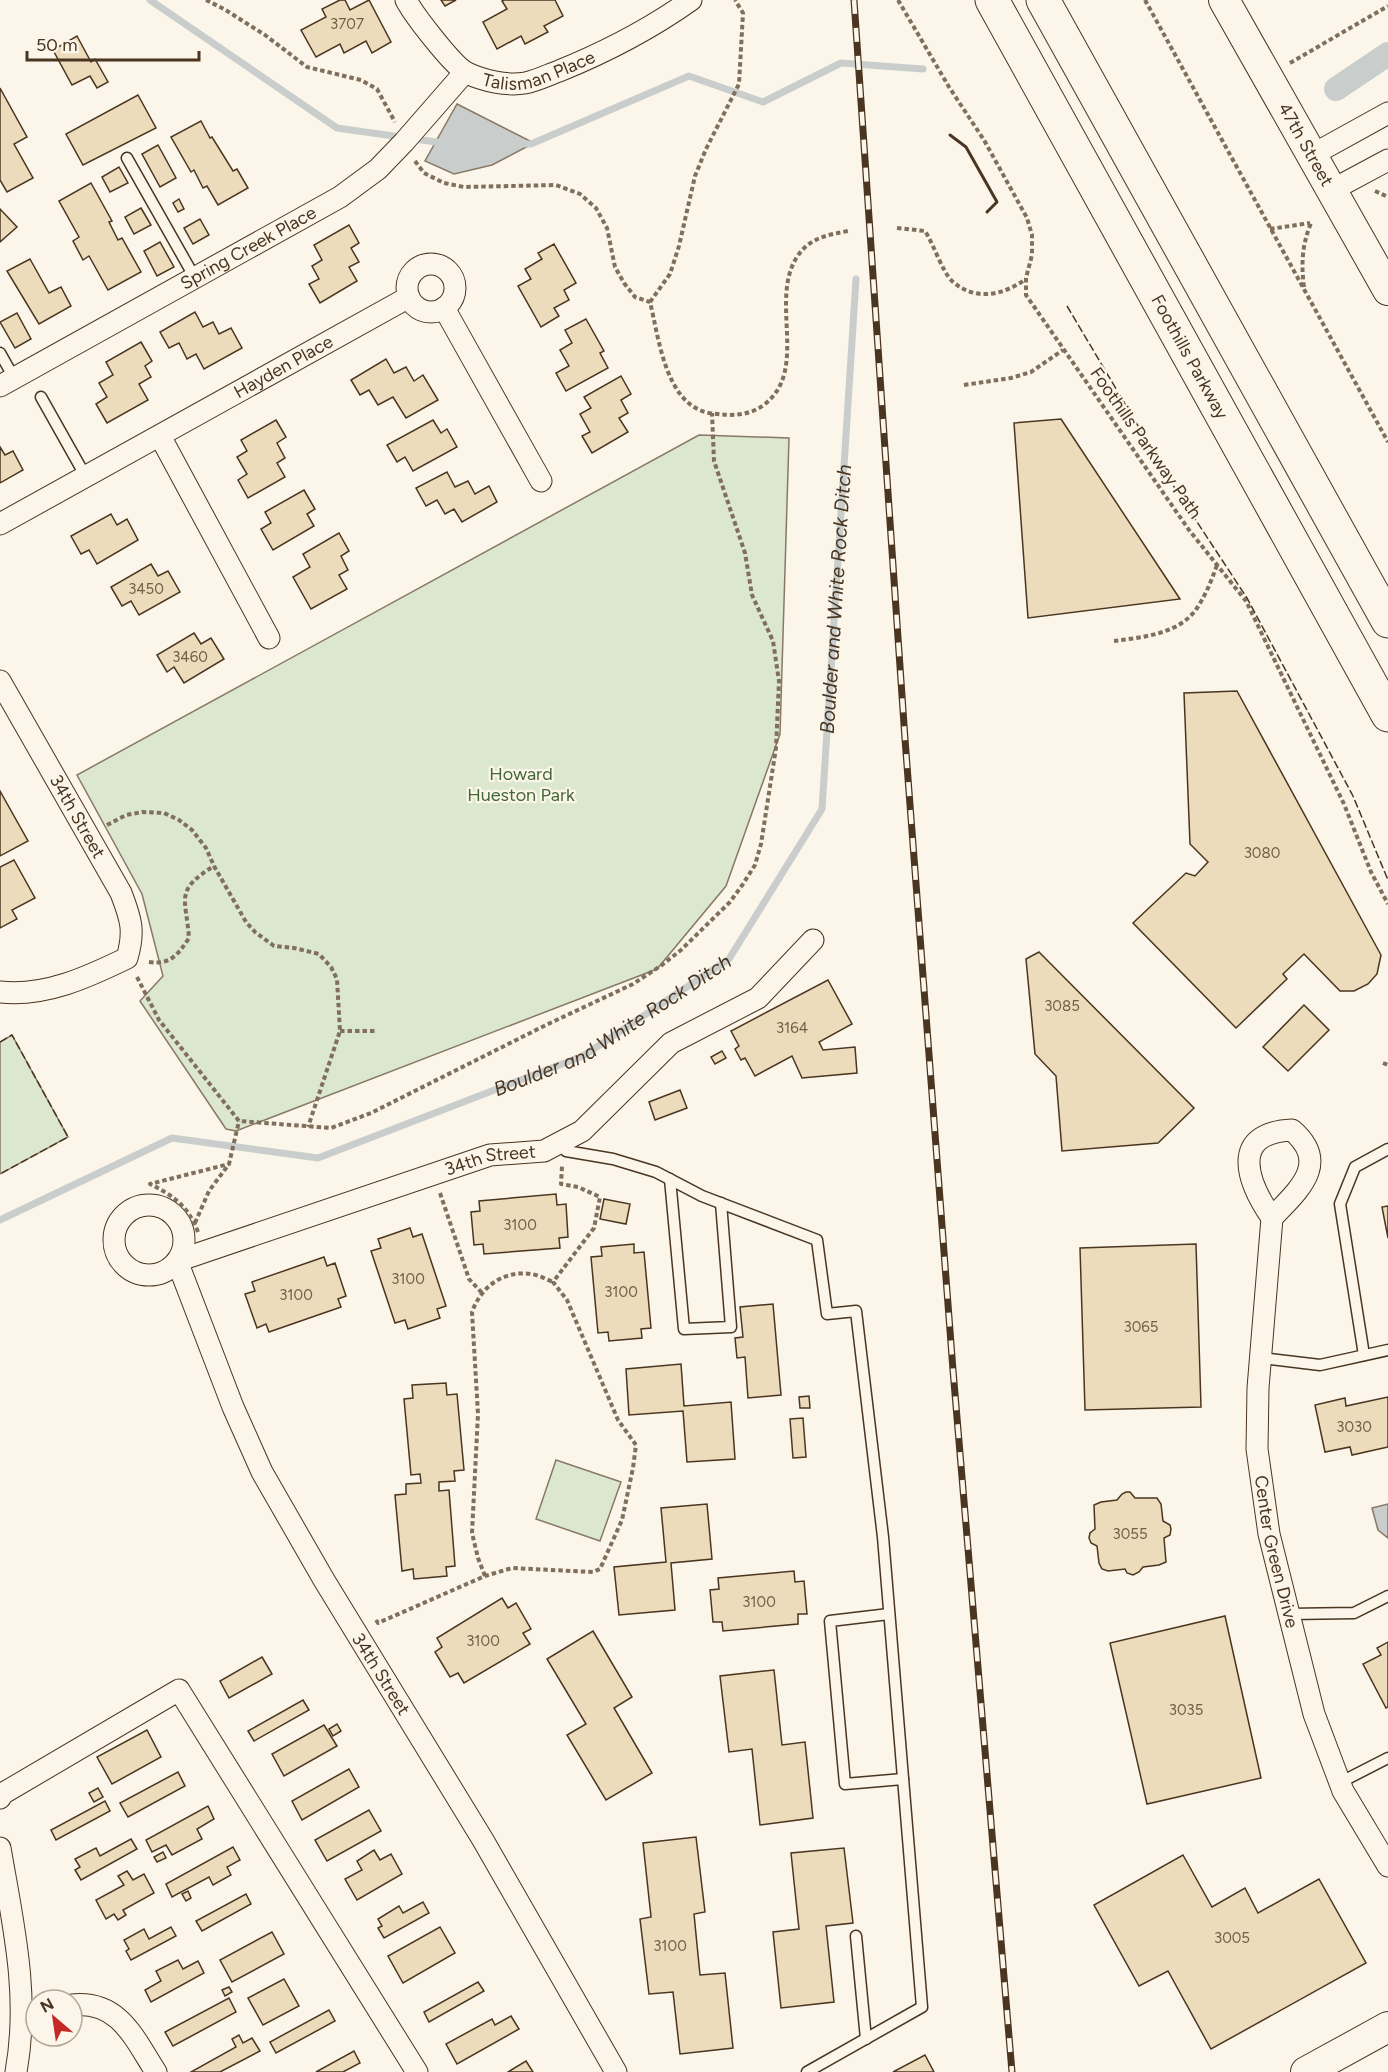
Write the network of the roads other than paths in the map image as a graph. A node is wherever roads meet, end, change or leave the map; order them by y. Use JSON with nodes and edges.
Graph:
{"nodes":[{"id":1,"x":406,"y":0,"type":"edge"},
{"id":2,"x":691,"y":0,"type":"edge"},
{"id":3,"x":992,"y":0,"type":"edge"},
{"id":4,"x":1042,"y":0,"type":"edge"},
{"id":5,"x":1224,"y":0,"type":"edge"},
{"id":6,"x":465,"y":72,"type":"junction"},
{"id":7,"x":1388,"y":113,"type":"edge"},
{"id":8,"x":1312,"y":155,"type":"junction"},
{"id":9,"x":127,"y":158,"type":"dead end"},
{"id":10,"x":1388,"y":160,"type":"edge"},
{"id":11,"x":1332,"y":190,"type":"junction"},
{"id":12,"x":195,"y":278,"type":"junction"},
{"id":13,"x":1388,"y":290,"type":"edge"},
{"id":14,"x":408,"y":297,"type":"junction"},
{"id":15,"x":444,"y":308,"type":"junction"},
{"id":16,"x":0,"y":353,"type":"edge"},
{"id":17,"x":7,"y":382,"type":"edge"},
{"id":18,"x":41,"y":397,"type":"dead end"},
{"id":19,"x":160,"y":436,"type":"junction"},
{"id":20,"x":86,"y":477,"type":"junction"},
{"id":21,"x":541,"y":482,"type":"dead end"},
{"id":22,"x":0,"y":524,"type":"edge"},
{"id":23,"x":1388,"y":621,"type":"edge"},
{"id":24,"x":269,"y":638,"type":"dead end"},
{"id":25,"x":0,"y":681,"type":"edge"},
{"id":26,"x":1388,"y":715,"type":"edge"},
{"id":27,"x":813,"y":940,"type":"dead end"},
{"id":28,"x":0,"y":992,"type":"edge"},
{"id":29,"x":563,"y":1147,"type":"junction"},
{"id":30,"x":1388,"y":1149,"type":"edge"},
{"id":31,"x":670,"y":1179,"type":"junction"},
{"id":32,"x":721,"y":1203,"type":"junction"},
{"id":33,"x":1272,"y":1218,"type":"dead end"},
{"id":34,"x":1388,"y":1350,"type":"edge"},
{"id":35,"x":1364,"y":1355,"type":"junction"},
{"id":36,"x":1261,"y":1358,"type":"junction"},
{"id":37,"x":1388,"y":1596,"type":"edge"},
{"id":38,"x":889,"y":1614,"type":"junction"},
{"id":39,"x":1288,"y":1614,"type":"junction"},
{"id":40,"x":1388,"y":1758,"type":"edge"},
{"id":41,"x":903,"y":1779,"type":"junction"},
{"id":42,"x":1340,"y":1783,"type":"junction"},
{"id":43,"x":0,"y":1798,"type":"edge"},
{"id":44,"x":0,"y":1848,"type":"edge"},
{"id":45,"x":1388,"y":1866,"type":"edge"},
{"id":46,"x":856,"y":1936,"type":"dead end"},
{"id":47,"x":84,"y":2004,"type":"edge"},
{"id":48,"x":1388,"y":2027,"type":"edge"},
{"id":49,"x":866,"y":2038,"type":"junction"},
{"id":50,"x":24,"y":2041,"type":"edge"},
{"id":51,"x":21,"y":2048,"type":"junction"},
{"id":52,"x":1341,"y":2061,"type":"edge"},
{"id":53,"x":16,"y":2072,"type":"edge"},
{"id":54,"x":156,"y":2072,"type":"edge"},
{"id":55,"x":417,"y":2072,"type":"edge"},
{"id":56,"x":616,"y":2072,"type":"edge"},
{"id":57,"x":807,"y":2072,"type":"edge"},
{"id":58,"x":1306,"y":2072,"type":"edge"}],
"edges":[{"from":1,"to":6,"type":"street","name":"Talisman Place"},
{"from":2,"to":6,"type":"street","name":"Talisman Place"},
{"from":3,"to":26,"type":"highway","name":"Foothills Parkway"},
{"from":4,"to":23,"type":"highway"},
{"from":5,"to":8,"type":"street","name":"47th Street"},
{"from":6,"to":12,"type":"street","name":"Spring Creek Place"},
{"from":7,"to":8,"type":"street"},
{"from":8,"to":11,"type":"street","name":"47th Street"},
{"from":9,"to":12,"type":"lane"},
{"from":10,"to":11,"type":"street"},
{"from":11,"to":13,"type":"street","name":"47th Street"},
{"from":12,"to":17,"type":"street","name":"Spring Creek Place"},
{"from":14,"to":15,"type":"street"},
{"from":14,"to":15,"type":"street"},
{"from":14,"to":19,"type":"street","name":"Hayden Place"},
{"from":15,"to":21,"type":"street"},
{"from":16,"to":17,"type":"lane"},
{"from":18,"to":20,"type":"lane"},
{"from":19,"to":20,"type":"street","name":"Hayden Place"},
{"from":19,"to":24,"type":"street"},
{"from":20,"to":22,"type":"street","name":"Hayden Place"},
{"from":25,"to":28,"type":"street","name":"34th Street"},
{"from":27,"to":29,"type":"street","name":"34th Street"},
{"from":29,"to":31,"type":"lane"},
{"from":29,"to":56,"type":"street","name":"34th Street"},
{"from":30,"to":35,"type":"lane"},
{"from":31,"to":32,"type":"lane"},
{"from":31,"to":32,"type":"lane"},
{"from":32,"to":38,"type":"lane"},
{"from":33,"to":36,"type":"street","name":"Center Green Drive"},
{"from":34,"to":35,"type":"lane"},
{"from":35,"to":36,"type":"lane"},
{"from":36,"to":39,"type":"street","name":"Center Green Drive"},
{"from":37,"to":39,"type":"lane"},
{"from":38,"to":41,"type":"lane"},
{"from":38,"to":41,"type":"lane"},
{"from":39,"to":42,"type":"street","name":"Center Green Drive"},
{"from":40,"to":42,"type":"lane"},
{"from":41,"to":49,"type":"lane"},
{"from":42,"to":45,"type":"street","name":"Center Green Drive"},
{"from":43,"to":55,"type":"street"},
{"from":44,"to":51,"type":"street"},
{"from":46,"to":49,"type":"lane"},
{"from":47,"to":54,"type":"street"},
{"from":48,"to":52,"type":"street"},
{"from":49,"to":57,"type":"lane"},
{"from":50,"to":51,"type":"street"},
{"from":51,"to":53,"type":"street"},
{"from":52,"to":58,"type":"street"}]}
